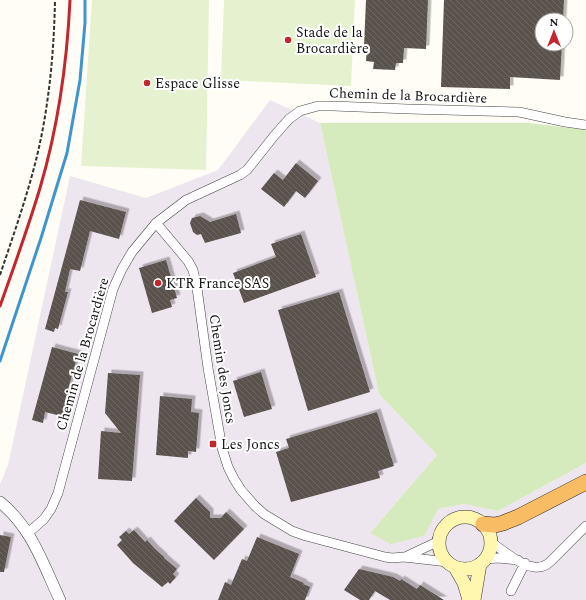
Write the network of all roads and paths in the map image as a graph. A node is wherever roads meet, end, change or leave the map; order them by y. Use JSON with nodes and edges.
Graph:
{"nodes":[{"id":1,"x":56,"y":0,"type":"edge"},
{"id":2,"x":586,"y":124,"type":"edge"},
{"id":3,"x":156,"y":223,"type":"junction"},
{"id":4,"x":0,"y":275,"type":"edge"},
{"id":5,"x":586,"y":482,"type":"edge"},
{"id":6,"x":0,"y":502,"type":"edge"},
{"id":7,"x":483,"y":524,"type":"junction"},
{"id":8,"x":586,"y":526,"type":"edge"},
{"id":9,"x":28,"y":533,"type":"junction"},
{"id":10,"x":440,"y":541,"type":"junction"},
{"id":11,"x":491,"y":542,"type":"junction"},
{"id":12,"x":404,"y":557,"type":"junction"},
{"id":13,"x":482,"y":562,"type":"junction"},
{"id":14,"x":521,"y":562,"type":"junction"},
{"id":15,"x":452,"y":564,"type":"junction"},
{"id":16,"x":511,"y":591,"type":"dead end"},
{"id":17,"x":60,"y":600,"type":"edge"},
{"id":18,"x":469,"y":600,"type":"edge"},
{"id":19,"x":474,"y":600,"type":"edge"}],
"edges":[{"from":1,"to":4,"type":"path"},
{"from":2,"to":3,"type":"street","name":"Chemin de la Brocardière"},
{"from":3,"to":9,"type":"street","name":"Chemin de la Brocardière"},
{"from":3,"to":12,"type":"street","name":"Chemin des Joncs"},
{"from":5,"to":7,"type":"highway"},
{"from":6,"to":9,"type":"street"},
{"from":7,"to":10,"type":"main road"},
{"from":7,"to":11,"type":"main road"},
{"from":8,"to":14,"type":"street"},
{"from":9,"to":17,"type":"street"},
{"from":10,"to":12,"type":"street","name":"Chemin des Joncs"},
{"from":10,"to":15,"type":"main road"},
{"from":11,"to":13,"type":"main road"},
{"from":11,"to":14,"type":"street"},
{"from":12,"to":15,"type":"street","name":"Chemin des Joncs"},
{"from":13,"to":14,"type":"street"},
{"from":13,"to":15,"type":"main road"},
{"from":13,"to":19,"type":"main road"},
{"from":14,"to":16,"type":"street"},
{"from":15,"to":18,"type":"main road"}]}
